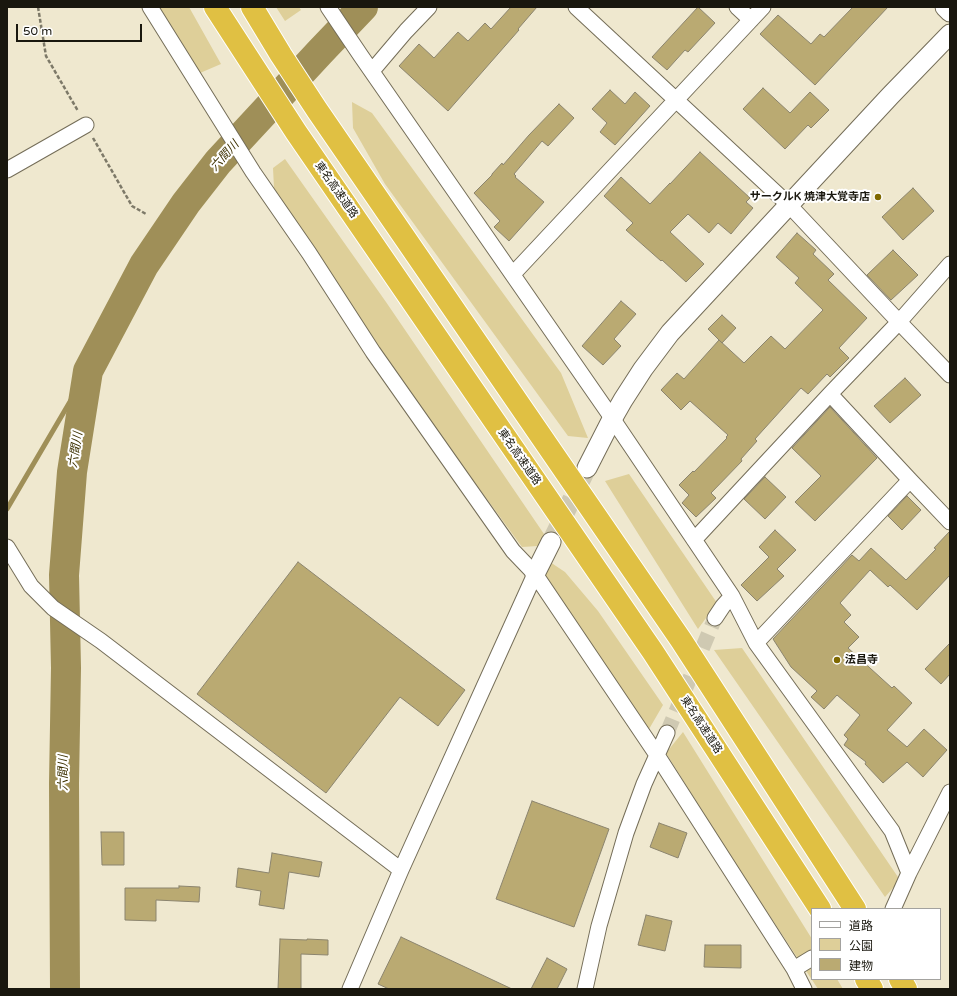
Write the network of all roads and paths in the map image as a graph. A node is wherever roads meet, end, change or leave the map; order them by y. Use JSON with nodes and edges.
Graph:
{"nodes":[{"id":1,"x":150,"y":7,"type":"edge"},
{"id":2,"x":215,"y":7,"type":"edge"},
{"id":3,"x":252,"y":7,"type":"edge"},
{"id":4,"x":328,"y":7,"type":"edge"},
{"id":5,"x":429,"y":7,"type":"edge"},
{"id":6,"x":576,"y":7,"type":"edge"},
{"id":7,"x":737,"y":7,"type":"edge"},
{"id":8,"x":763,"y":7,"type":"edge"},
{"id":9,"x":945,"y":7,"type":"edge"},
{"id":10,"x":950,"y":12,"type":"edge"},
{"id":11,"x":751,"y":20,"type":"junction"},
{"id":12,"x":950,"y":34,"type":"edge"},
{"id":13,"x":372,"y":71,"type":"junction"},
{"id":14,"x":676,"y":100,"type":"junction"},
{"id":15,"x":86,"y":125,"type":"dead end"},
{"id":16,"x":7,"y":170,"type":"edge"},
{"id":17,"x":789,"y":205,"type":"junction"},
{"id":18,"x":950,"y":264,"type":"edge"},
{"id":19,"x":513,"y":274,"type":"junction"},
{"id":20,"x":899,"y":322,"type":"junction"},
{"id":21,"x":950,"y":375,"type":"edge"},
{"id":22,"x":830,"y":394,"type":"junction"},
{"id":23,"x":612,"y":418,"type":"junction"},
{"id":24,"x":587,"y":468,"type":"tunnel mouth"},
{"id":25,"x":910,"y":480,"type":"junction"},
{"id":26,"x":950,"y":522,"type":"edge"},
{"id":27,"x":694,"y":540,"type":"junction"},
{"id":28,"x":551,"y":542,"type":"tunnel mouth"},
{"id":29,"x":7,"y":547,"type":"edge"},
{"id":30,"x":535,"y":574,"type":"junction"},
{"id":31,"x":732,"y":596,"type":"junction"},
{"id":32,"x":716,"y":618,"type":"tunnel mouth"},
{"id":33,"x":756,"y":643,"type":"junction"},
{"id":34,"x":667,"y":733,"type":"tunnel mouth"},
{"id":35,"x":657,"y":755,"type":"junction"},
{"id":36,"x":950,"y":792,"type":"edge"},
{"id":37,"x":401,"y":870,"type":"junction"},
{"id":38,"x":909,"y":873,"type":"junction"},
{"id":39,"x":819,"y":908,"type":"edge"},
{"id":40,"x":854,"y":908,"type":"edge"},
{"id":41,"x":893,"y":908,"type":"edge"},
{"id":42,"x":811,"y":959,"type":"edge"},
{"id":43,"x":794,"y":969,"type":"junction"},
{"id":44,"x":867,"y":980,"type":"edge"},
{"id":45,"x":901,"y":980,"type":"edge"},
{"id":46,"x":350,"y":989,"type":"edge"},
{"id":47,"x":585,"y":989,"type":"edge"},
{"id":48,"x":804,"y":989,"type":"edge"},
{"id":49,"x":872,"y":989,"type":"edge"},
{"id":50,"x":906,"y":989,"type":"edge"}],
"edges":[{"from":1,"to":30,"type":"street"},
{"from":2,"to":39,"type":"highway","name":"東名高速道路"},
{"from":3,"to":40,"type":"highway"},
{"from":4,"to":13,"type":"street"},
{"from":5,"to":13,"type":"street"},
{"from":6,"to":14,"type":"street"},
{"from":7,"to":11,"type":"street"},
{"from":8,"to":11,"type":"street"},
{"from":9,"to":10,"type":"street"},
{"from":11,"to":14,"type":"street"},
{"from":12,"to":17,"type":"street"},
{"from":13,"to":19,"type":"street"},
{"from":14,"to":17,"type":"street"},
{"from":14,"to":19,"type":"street"},
{"from":15,"to":16,"type":"street"},
{"from":17,"to":20,"type":"street"},
{"from":17,"to":23,"type":"street"},
{"from":18,"to":20,"type":"street"},
{"from":19,"to":23,"type":"street"},
{"from":20,"to":21,"type":"street"},
{"from":20,"to":22,"type":"street"},
{"from":22,"to":25,"type":"street"},
{"from":22,"to":27,"type":"street"},
{"from":23,"to":24,"type":"street"},
{"from":23,"to":27,"type":"street"},
{"from":25,"to":26,"type":"street"},
{"from":25,"to":33,"type":"street"},
{"from":27,"to":31,"type":"street"},
{"from":28,"to":30,"type":"street"},
{"from":29,"to":37,"type":"street"},
{"from":30,"to":35,"type":"street"},
{"from":30,"to":37,"type":"street"},
{"from":31,"to":32,"type":"street"},
{"from":31,"to":33,"type":"street"},
{"from":33,"to":38,"type":"street"},
{"from":34,"to":35,"type":"street"},
{"from":35,"to":43,"type":"street"},
{"from":35,"to":47,"type":"street"},
{"from":36,"to":38,"type":"street"},
{"from":37,"to":46,"type":"street"},
{"from":38,"to":41,"type":"street"},
{"from":42,"to":43,"type":"street"},
{"from":43,"to":48,"type":"street"},
{"from":44,"to":49,"type":"highway"},
{"from":45,"to":50,"type":"highway"}]}
